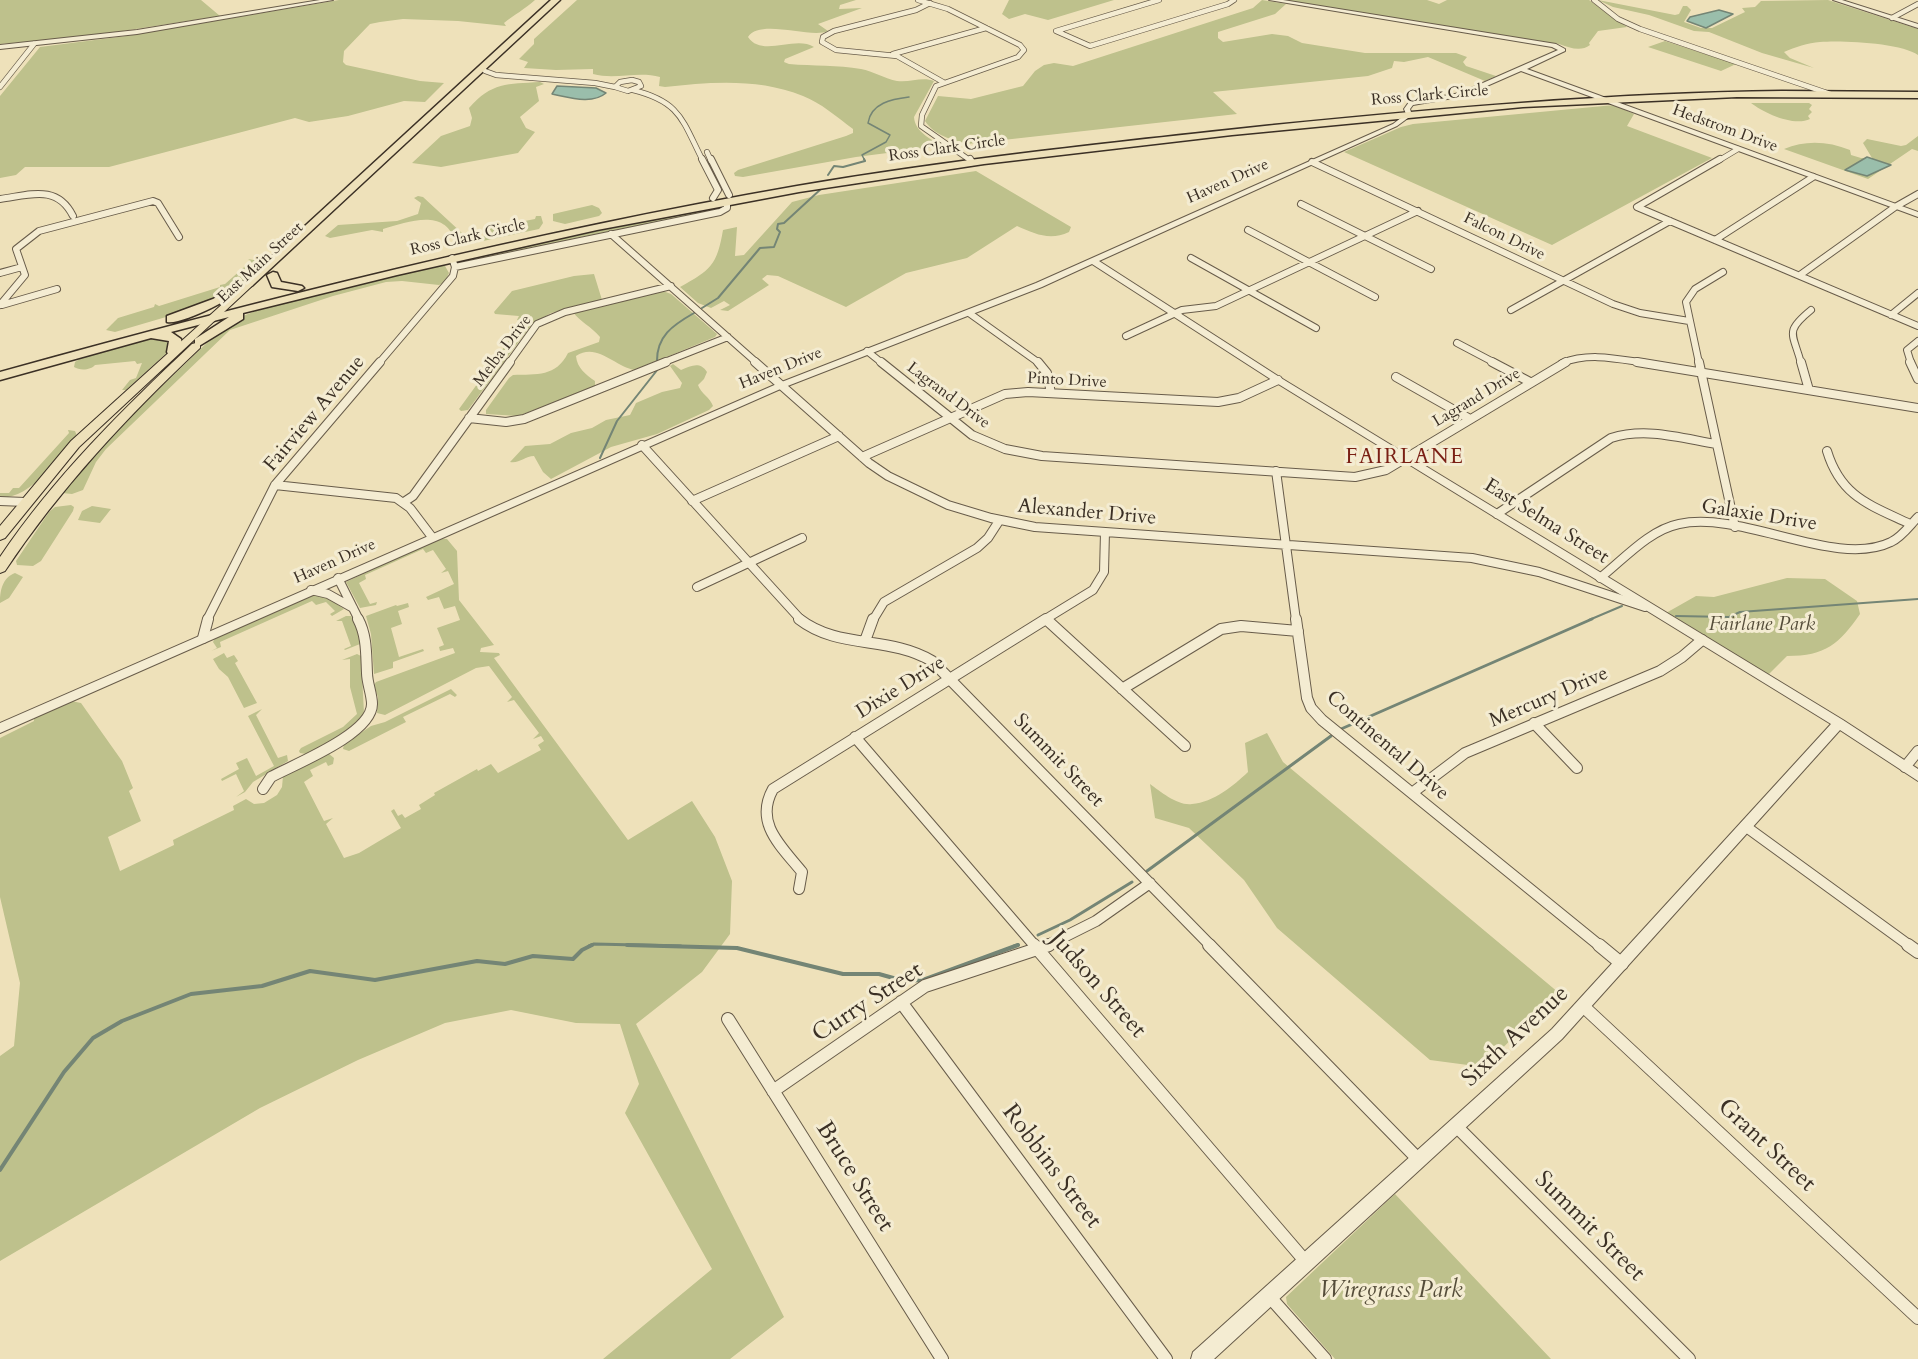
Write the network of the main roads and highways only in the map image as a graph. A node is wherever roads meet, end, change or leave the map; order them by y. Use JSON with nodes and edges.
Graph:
{"nodes":[{"id":1,"x":556,"y":0,"type":"edge"},
{"id":2,"x":564,"y":0,"type":"edge"},
{"id":3,"x":488,"y":72,"type":"junction"},
{"id":4,"x":1918,"y":90,"type":"edge"},
{"id":5,"x":1918,"y":95,"type":"edge"},
{"id":6,"x":1408,"y":112,"type":"junction"},
{"id":7,"x":1364,"y":119,"type":"junction"},
{"id":8,"x":1256,"y":127,"type":"junction"},
{"id":9,"x":1383,"y":130,"type":"road end"},
{"id":10,"x":969,"y":159,"type":"junction"},
{"id":11,"x":732,"y":196,"type":"junction"},
{"id":12,"x":453,"y":259,"type":"junction"},
{"id":13,"x":273,"y":275,"type":"junction"},
{"id":14,"x":249,"y":283,"type":"junction"},
{"id":15,"x":298,"y":288,"type":"junction"},
{"id":16,"x":242,"y":302,"type":"junction"},
{"id":17,"x":269,"y":303,"type":"junction"},
{"id":18,"x":227,"y":310,"type":"junction"},
{"id":19,"x":212,"y":318,"type":"junction"},
{"id":20,"x":165,"y":322,"type":"junction"},
{"id":21,"x":147,"y":335,"type":"junction"},
{"id":22,"x":200,"y":342,"type":"junction"},
{"id":23,"x":173,"y":352,"type":"junction"},
{"id":24,"x":0,"y":368,"type":"edge"},
{"id":25,"x":0,"y":376,"type":"edge"},
{"id":26,"x":126,"y":395,"type":"junction"},
{"id":27,"x":131,"y":408,"type":"junction"},
{"id":28,"x":37,"y":488,"type":"junction"},
{"id":29,"x":25,"y":502,"type":"junction"},
{"id":30,"x":40,"y":509,"type":"junction"},
{"id":31,"x":0,"y":535,"type":"edge"},
{"id":32,"x":0,"y":568,"type":"edge"}],
"edges":[{"from":1,"to":3,"type":"highway","name":"East Main Street"},
{"from":2,"to":3,"type":"highway","name":"East Main Street"},
{"from":3,"to":13,"type":"highway","name":"East Main Street"},
{"from":3,"to":14,"type":"highway","name":"East Main Street"},
{"from":4,"to":6,"type":"highway","name":"Ross Clark Circle"},
{"from":5,"to":6,"type":"highway","name":"Ross Clark Circle"},
{"from":6,"to":7,"type":"highway","name":"Ross Clark Circle"},
{"from":6,"to":8,"type":"highway","name":"Ross Clark Circle"},
{"from":7,"to":8,"type":"highway","name":"Ross Clark Circle"},
{"from":7,"to":9,"type":"highway"},
{"from":8,"to":10,"type":"highway","name":"Ross Clark Circle"},
{"from":10,"to":11,"type":"highway","name":"Ross Clark Circle"},
{"from":10,"to":11,"type":"highway","name":"Ross Clark Circle"},
{"from":11,"to":12,"type":"highway","name":"Ross Clark Circle"},
{"from":12,"to":15,"type":"highway","name":"Ross Clark Circle"},
{"from":12,"to":17,"type":"highway","name":"Ross Clark Circle"},
{"from":13,"to":15,"type":"highway"},
{"from":13,"to":16,"type":"highway","name":"East Main Street"},
{"from":14,"to":18,"type":"main road","name":"East Main Street"},
{"from":14,"to":20,"type":"highway"},
{"from":15,"to":16,"type":"highway","name":"Ross Clark Circle"},
{"from":16,"to":18,"type":"highway","name":"East Main Street"},
{"from":17,"to":18,"type":"highway","name":"Ross Clark Circle"},
{"from":17,"to":22,"type":"highway"},
{"from":18,"to":19,"type":"highway","name":"Ross Clark Circle"},
{"from":18,"to":20,"type":"highway","name":"Ross Clark Circle"},
{"from":18,"to":22,"type":"main road","name":"East Main Street"},
{"from":19,"to":21,"type":"highway","name":"Ross Clark Circle"},
{"from":19,"to":23,"type":"main road","name":"East Main Street"},
{"from":20,"to":24,"type":"highway","name":"Ross Clark Circle"},
{"from":21,"to":23,"type":"highway"},
{"from":21,"to":25,"type":"highway","name":"Ross Clark Circle"},
{"from":22,"to":27,"type":"main road","name":"East Main Street"},
{"from":23,"to":26,"type":"main road","name":"East Main Street"},
{"from":26,"to":27,"type":"main road"},
{"from":26,"to":28,"type":"main road","name":"East Main Street"},
{"from":27,"to":30,"type":"main road","name":"East Main Street"},
{"from":28,"to":29,"type":"main road","name":"East Main Street"},
{"from":28,"to":30,"type":"main road"},
{"from":29,"to":30,"type":"main road"},
{"from":29,"to":31,"type":"main road","name":"East Main Street"},
{"from":30,"to":32,"type":"main road","name":"East Main Street"}]}
